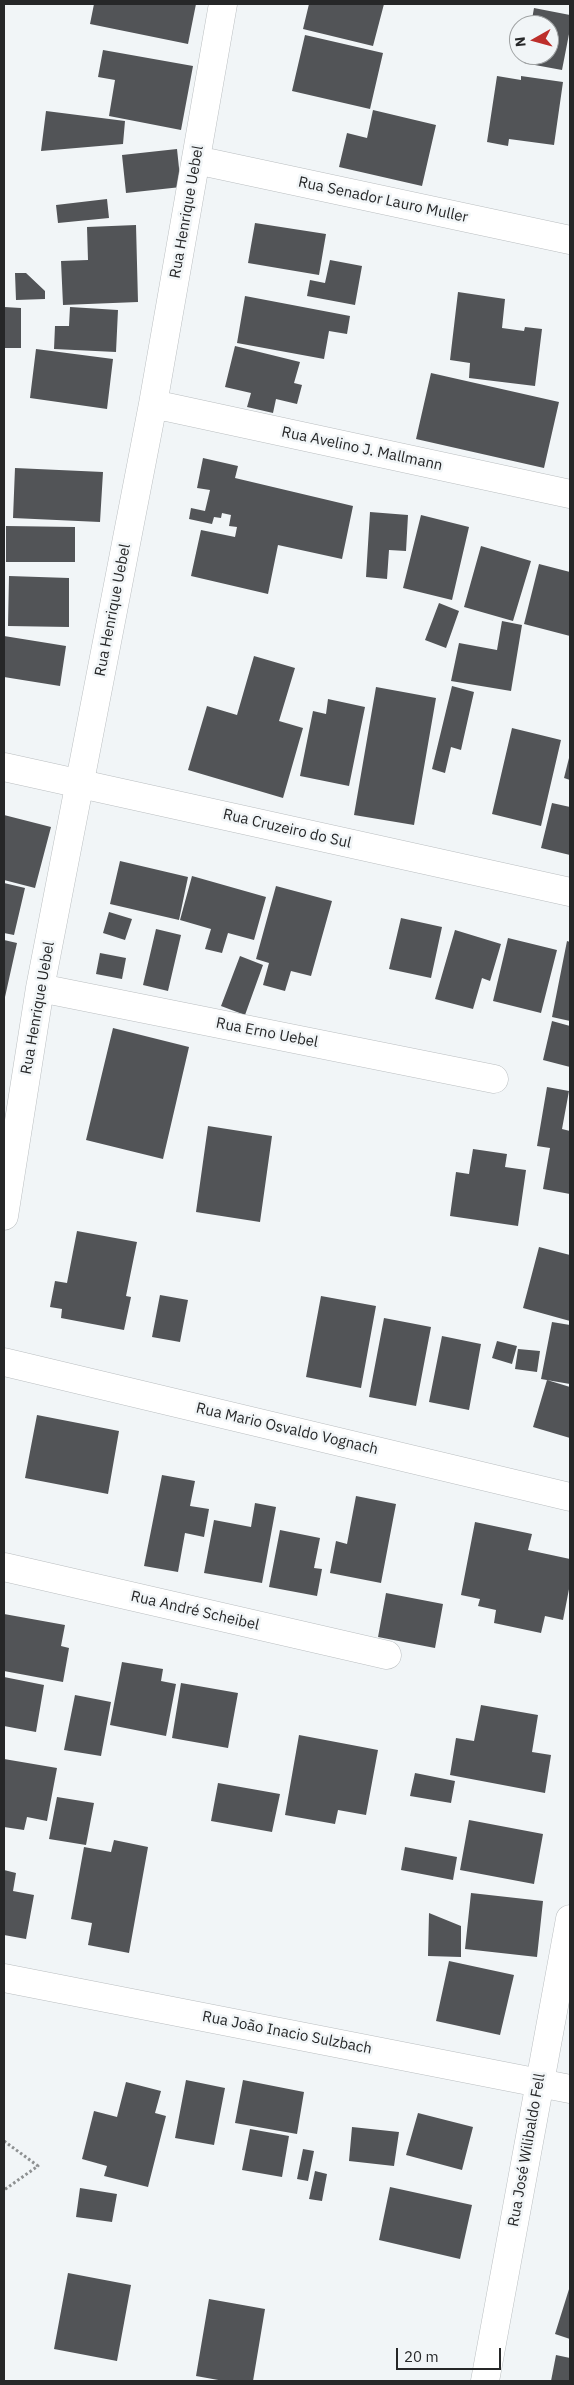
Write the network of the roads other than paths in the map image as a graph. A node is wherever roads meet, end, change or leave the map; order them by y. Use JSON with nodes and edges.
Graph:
{"nodes":[{"id":1,"x":223,"y":4,"type":"edge"},
{"id":2,"x":196,"y":160,"type":"junction"},
{"id":3,"x":570,"y":240,"type":"edge"},
{"id":4,"x":153,"y":404,"type":"junction"},
{"id":5,"x":570,"y":494,"type":"edge"},
{"id":6,"x":4,"y":767,"type":"edge"},
{"id":7,"x":79,"y":782,"type":"junction"},
{"id":8,"x":570,"y":892,"type":"edge"},
{"id":9,"x":40,"y":988,"type":"junction"},
{"id":10,"x":494,"y":1079,"type":"dead end"},
{"id":11,"x":4,"y":1216,"type":"edge"},
{"id":12,"x":4,"y":1362,"type":"edge"},
{"id":13,"x":570,"y":1497,"type":"edge"},
{"id":14,"x":4,"y":1567,"type":"edge"},
{"id":15,"x":387,"y":1655,"type":"dead end"},
{"id":16,"x":570,"y":1919,"type":"edge"},
{"id":17,"x":4,"y":1978,"type":"edge"},
{"id":18,"x":539,"y":2082,"type":"junction"},
{"id":19,"x":570,"y":2089,"type":"edge"},
{"id":20,"x":485,"y":2381,"type":"edge"}],
"edges":[{"from":1,"to":2,"type":"street","name":"Rua Henrique Uebel"},
{"from":2,"to":3,"type":"street","name":"Rua Senador Lauro Muller"},
{"from":2,"to":4,"type":"street","name":"Rua Henrique Uebel"},
{"from":4,"to":5,"type":"street","name":"Rua Avelino J. Mallmann"},
{"from":4,"to":7,"type":"street","name":"Rua Henrique Uebel"},
{"from":6,"to":7,"type":"street","name":"Rua Cruzeiro do Sul"},
{"from":7,"to":8,"type":"street","name":"Rua Cruzeiro do Sul"},
{"from":7,"to":9,"type":"street","name":"Rua Henrique Uebel"},
{"from":9,"to":10,"type":"street","name":"Rua Erno Uebel"},
{"from":9,"to":11,"type":"street","name":"Rua Henrique Uebel"},
{"from":12,"to":13,"type":"street","name":"Rua Mario Osvaldo Vognach"},
{"from":14,"to":15,"type":"street","name":"Rua André Scheibel"},
{"from":16,"to":18,"type":"street","name":"Rua José Wilibaldo Fell"},
{"from":17,"to":18,"type":"street","name":"Rua João Inacio Sulzbach"},
{"from":18,"to":19,"type":"street","name":"Rua João Inacio Sulzbach"},
{"from":18,"to":20,"type":"street","name":"Rua José Wilibaldo Fell"}]}
